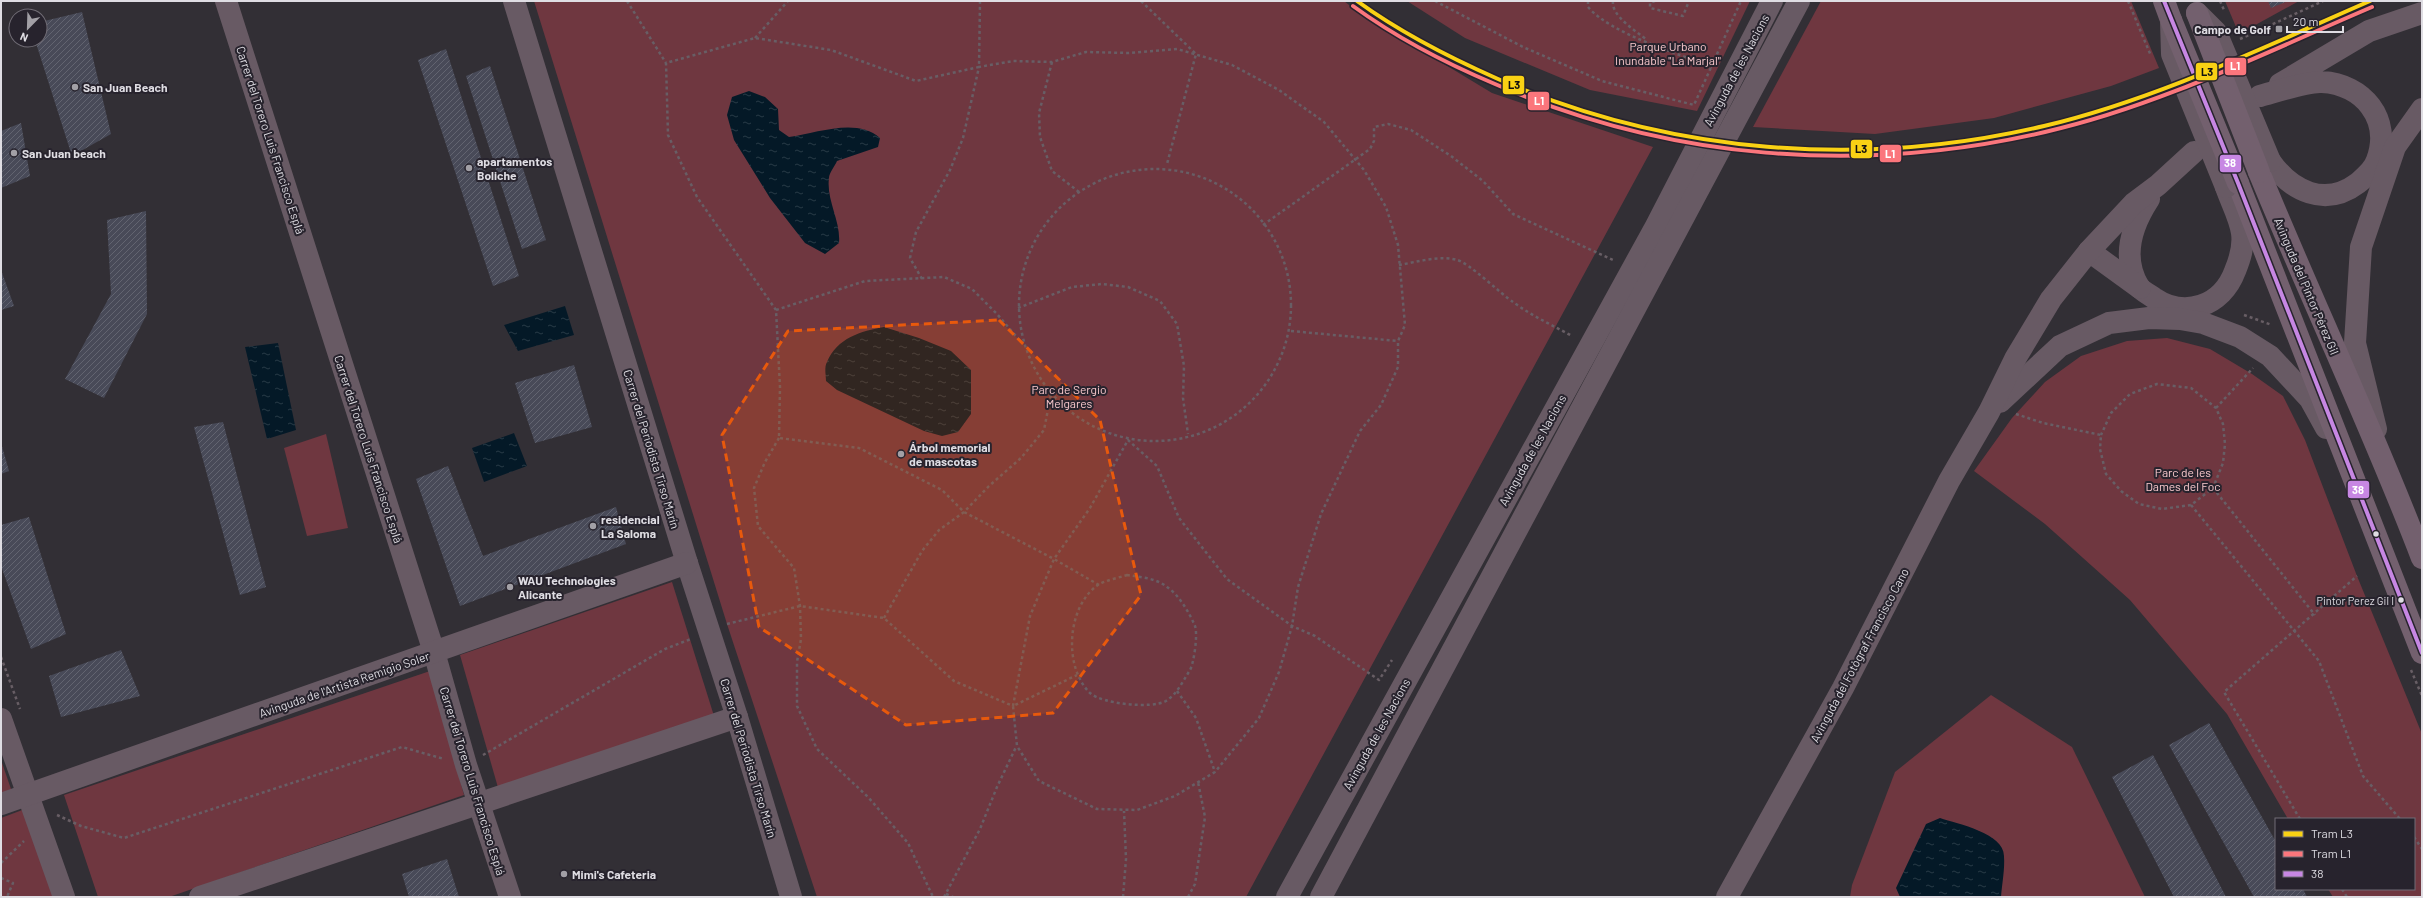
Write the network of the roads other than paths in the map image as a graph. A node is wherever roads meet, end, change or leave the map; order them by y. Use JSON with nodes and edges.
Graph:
{"nodes":[{"id":1,"x":226,"y":1,"type":"edge"},
{"id":2,"x":514,"y":1,"type":"edge"},
{"id":3,"x":1772,"y":1,"type":"edge"},
{"id":4,"x":1799,"y":1,"type":"edge"},
{"id":5,"x":2194,"y":7,"type":"edge"},
{"id":6,"x":2168,"y":10,"type":"edge"},
{"id":7,"x":2422,"y":13,"type":"edge"},
{"id":8,"x":2422,"y":109,"type":"edge"},
{"id":9,"x":2194,"y":152,"type":"dead end"},
{"id":10,"x":2264,"y":166,"type":"junction"},
{"id":11,"x":2158,"y":185,"type":"junction"},
{"id":12,"x":2232,"y":185,"type":"junction"},
{"id":13,"x":2089,"y":251,"type":"junction"},
{"id":14,"x":2140,"y":288,"type":"junction"},
{"id":15,"x":1999,"y":412,"type":"junction"},
{"id":16,"x":2383,"y":458,"type":"junction"},
{"id":17,"x":2353,"y":479,"type":"junction"},
{"id":18,"x":2422,"y":558,"type":"edge"},
{"id":19,"x":687,"y":563,"type":"junction"},
{"id":20,"x":434,"y":652,"type":"junction"},
{"id":21,"x":2416,"y":659,"type":"edge"},
{"id":22,"x":737,"y":717,"type":"junction"},
{"id":23,"x":1,"y":719,"type":"edge"},
{"id":24,"x":27,"y":795,"type":"junction"},
{"id":25,"x":479,"y":803,"type":"junction"},
{"id":26,"x":1,"y":804,"type":"edge"},
{"id":27,"x":64,"y":897,"type":"edge"},
{"id":28,"x":200,"y":897,"type":"edge"},
{"id":29,"x":510,"y":897,"type":"edge"},
{"id":30,"x":791,"y":897,"type":"edge"},
{"id":31,"x":1287,"y":897,"type":"edge"},
{"id":32,"x":1321,"y":897,"type":"edge"},
{"id":33,"x":1727,"y":897,"type":"edge"}],
"edges":[{"from":1,"to":20,"type":"street","name":"Carrer del Torero Luis Francisco Esplá"},
{"from":2,"to":19,"type":"street","name":"Carrer del Periodista Tirso Marín"},
{"from":3,"to":31,"type":"street","name":"Avinguda de les Nacions"},
{"from":4,"to":32,"type":"street","name":"Avinguda de les Nacions"},
{"from":5,"to":10,"type":"main road","name":"Avinguda del Pintor Pérez Gil","bridge":true},
{"from":6,"to":12,"type":"main road","name":"Avinguda del Pintor Pérez Gil","bridge":true},
{"from":7,"to":10,"type":"street"},
{"from":8,"to":16,"type":"street"},
{"from":9,"to":11,"type":"street","name":"Avinguda del Fotògraf Francisco Cano"},
{"from":10,"to":16,"type":"main road","name":"Avinguda del Pintor Pérez Gil"},
{"from":11,"to":13,"type":"street","name":"Avinguda del Fotògraf Francisco Cano"},
{"from":11,"to":14,"type":"street","name":"Avinguda del Fotògraf Francisco Cano"},
{"from":12,"to":14,"type":"street","name":"Avinguda del Pintor Pérez Gil"},
{"from":12,"to":17,"type":"main road","name":"Avinguda del Pintor Pérez Gil"},
{"from":13,"to":14,"type":"street"},
{"from":13,"to":15,"type":"street","name":"Avinguda del Fotògraf Francisco Cano"},
{"from":15,"to":17,"type":"street","name":"Avinguda del Fotògraf Francisco Cano"},
{"from":15,"to":33,"type":"street","name":"Avinguda del Fotògraf Francisco Cano"},
{"from":16,"to":18,"type":"main road","name":"Avinguda del Pintor Pérez Gil"},
{"from":17,"to":21,"type":"main road","name":"Avinguda del Pintor Pérez Gil"},
{"from":19,"to":20,"type":"street","name":"Avinguda de l'Artista Remigio Soler"},
{"from":19,"to":22,"type":"street","name":"Carrer del Periodista Tirso Marín"},
{"from":20,"to":24,"type":"street","name":"Avinguda de l'Artista Remigio Soler"},
{"from":20,"to":25,"type":"street","name":"Carrer del Torero Luis Francisco Esplá"},
{"from":22,"to":25,"type":"street"},
{"from":22,"to":30,"type":"street","name":"Carrer del Periodista Tirso Marín"},
{"from":23,"to":24,"type":"street"},
{"from":24,"to":26,"type":"street","name":"Avinguda de l'Artista Remigio Soler"},
{"from":24,"to":27,"type":"street"},
{"from":25,"to":28,"type":"street"},
{"from":25,"to":29,"type":"street","name":"Carrer del Torero Luis Francisco Esplá"}]}
